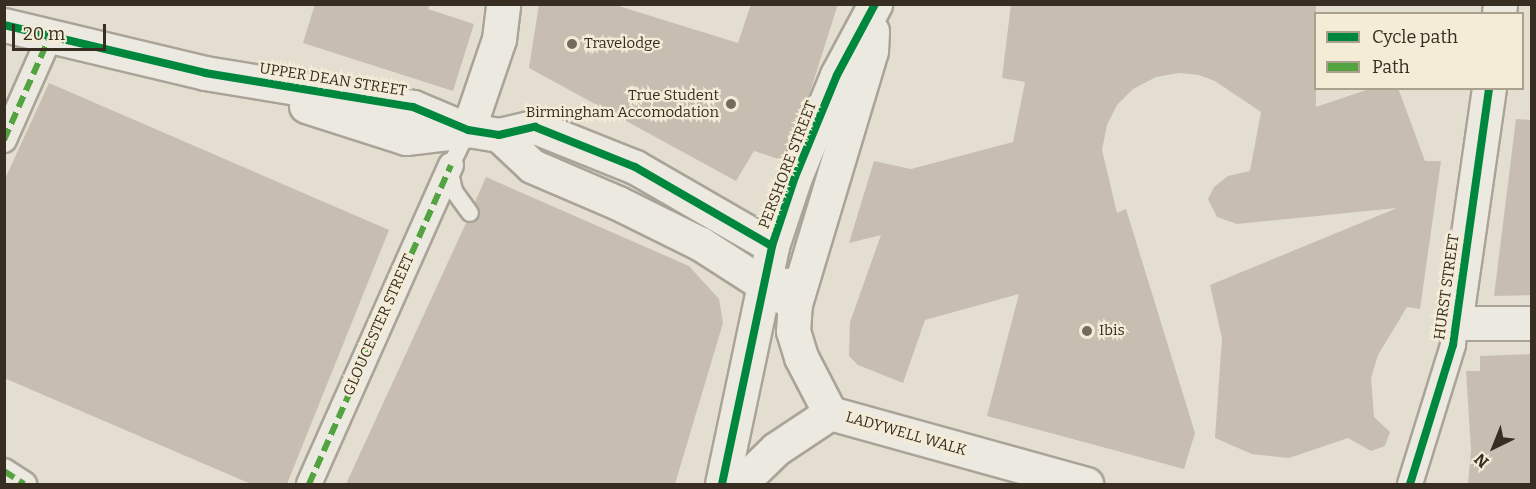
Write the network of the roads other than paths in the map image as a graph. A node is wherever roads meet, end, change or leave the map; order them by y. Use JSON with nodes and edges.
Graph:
{"nodes":[{"id":1,"x":503,"y":4,"type":"edge"},
{"id":2,"x":874,"y":6,"type":"edge"},
{"id":3,"x":4,"y":25,"type":"edge"},
{"id":4,"x":50,"y":36,"type":"junction"},
{"id":5,"x":1489,"y":90,"type":"edge"},
{"id":6,"x":484,"y":133,"type":"junction"},
{"id":7,"x":4,"y":140,"type":"edge"},
{"id":8,"x":450,"y":167,"type":"junction"},
{"id":9,"x":470,"y":213,"type":"dead end"},
{"id":10,"x":772,"y":246,"type":"junction"},
{"id":11,"x":762,"y":284,"type":"junction"},
{"id":12,"x":795,"y":304,"type":"junction"},
{"id":13,"x":1455,"y":323,"type":"junction"},
{"id":14,"x":1532,"y":323,"type":"edge"},
{"id":15,"x":830,"y":412,"type":"junction"},
{"id":16,"x":4,"y":471,"type":"edge"},
{"id":17,"x":1034,"y":479,"type":"edge"},
{"id":18,"x":24,"y":484,"type":"edge"},
{"id":19,"x":309,"y":484,"type":"edge"},
{"id":20,"x":722,"y":484,"type":"edge"},
{"id":21,"x":740,"y":484,"type":"edge"},
{"id":22,"x":1086,"y":484,"type":"edge"},
{"id":23,"x":1410,"y":484,"type":"edge"}],
"edges":[{"from":1,"to":6,"type":"street"},
{"from":2,"to":10,"type":"street","name":"PERSHORE STREET"},
{"from":2,"to":12,"type":"street","name":"PERSHORE STREET"},
{"from":3,"to":4,"type":"street","name":"UPPER DEAN STREET"},
{"from":4,"to":6,"type":"street","name":"UPPER DEAN STREET"},
{"from":4,"to":7,"type":"street"},
{"from":5,"to":13,"type":"street","name":"HURST STREET"},
{"from":6,"to":8,"type":"lane"},
{"from":6,"to":10,"type":"street"},
{"from":6,"to":11,"type":"street","name":"UPPER DEAN STREET"},
{"from":8,"to":9,"type":"lane"},
{"from":8,"to":19,"type":"street","name":"GLOUCESTER STREET"},
{"from":10,"to":11,"type":"street","name":"PERSHORE STREET"},
{"from":10,"to":12,"type":"street","name":"LADYWELL WALK"},
{"from":11,"to":12,"type":"street","name":"UPPER DEAN STREET"},
{"from":11,"to":20,"type":"street","name":"PERSHORE STREET"},
{"from":12,"to":15,"type":"street","name":"LADYWELL WALK"},
{"from":13,"to":14,"type":"street"},
{"from":13,"to":23,"type":"street","name":"HURST STREET"},
{"from":15,"to":17,"type":"street","name":"LADYWELL WALK"},
{"from":15,"to":21,"type":"street"},
{"from":16,"to":18,"type":"street"},
{"from":17,"to":22,"type":"street","name":"LADYWELL WALK"}]}
